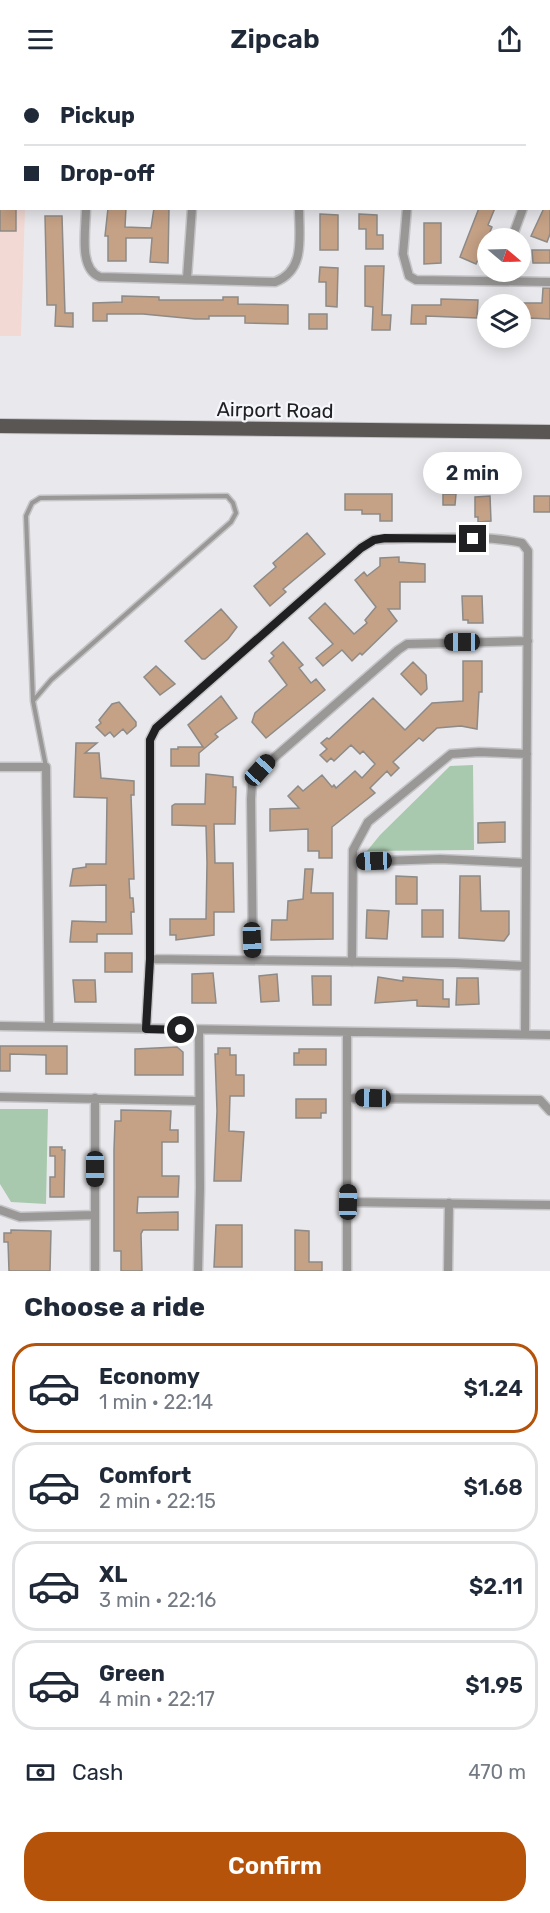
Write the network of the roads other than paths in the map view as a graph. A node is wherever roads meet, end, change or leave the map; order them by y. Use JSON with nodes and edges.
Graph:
{"nodes":[{"id":1,"x":86,"y":210,"type":"edge"},
{"id":2,"x":192,"y":210,"type":"edge"},
{"id":3,"x":299,"y":210,"type":"edge"},
{"id":4,"x":406,"y":210,"type":"edge"},
{"id":5,"x":522,"y":210,"type":"edge"},
{"id":6,"x":516,"y":228,"type":"edge"},
{"id":7,"x":187,"y":278,"type":"junction"},
{"id":8,"x":477,"y":282,"type":"edge"},
{"id":9,"x":531,"y":282,"type":"edge"},
{"id":10,"x":550,"y":282,"type":"edge"},
{"id":11,"x":0,"y":426,"type":"edge"},
{"id":12,"x":550,"y":432,"type":"edge"},
{"id":13,"x":528,"y":641,"type":"junction"},
{"id":14,"x":33,"y":701,"type":"junction"},
{"id":15,"x":527,"y":754,"type":"junction"},
{"id":16,"x":0,"y":767,"type":"edge"},
{"id":17,"x":46,"y":767,"type":"junction"},
{"id":18,"x":352,"y":862,"type":"junction"},
{"id":19,"x":525,"y":862,"type":"junction"},
{"id":20,"x":150,"y":959,"type":"junction"},
{"id":21,"x":253,"y":960,"type":"junction"},
{"id":22,"x":352,"y":962,"type":"junction"},
{"id":23,"x":525,"y":966,"type":"junction"},
{"id":24,"x":0,"y":1026,"type":"edge"},
{"id":25,"x":49,"y":1027,"type":"junction"},
{"id":26,"x":146,"y":1029,"type":"junction"},
{"id":27,"x":199,"y":1030,"type":"junction"},
{"id":28,"x":347,"y":1033,"type":"junction"},
{"id":29,"x":525,"y":1034,"type":"junction"},
{"id":30,"x":550,"y":1035,"type":"edge"},
{"id":31,"x":0,"y":1097,"type":"edge"},
{"id":32,"x":94,"y":1098,"type":"junction"},
{"id":33,"x":349,"y":1098,"type":"junction"},
{"id":34,"x":199,"y":1101,"type":"junction"},
{"id":35,"x":550,"y":1111,"type":"edge"},
{"id":36,"x":348,"y":1202,"type":"junction"},
{"id":37,"x":449,"y":1203,"type":"junction"},
{"id":38,"x":550,"y":1204,"type":"edge"},
{"id":39,"x":0,"y":1210,"type":"edge"},
{"id":40,"x":95,"y":1215,"type":"junction"},
{"id":41,"x":94,"y":1271,"type":"edge"},
{"id":42,"x":198,"y":1271,"type":"edge"},
{"id":43,"x":347,"y":1271,"type":"edge"},
{"id":44,"x":448,"y":1271,"type":"edge"}],
"edges":[{"from":1,"to":7,"type":"street"},
{"from":2,"to":7,"type":"street"},
{"from":3,"to":7,"type":"street"},
{"from":4,"to":8,"type":"street"},
{"from":5,"to":6,"type":"street"},
{"from":9,"to":10,"type":"street"},
{"from":11,"to":12,"type":"main road","name":"Airport Road"},
{"from":13,"to":15,"type":"street"},
{"from":13,"to":20,"type":"street"},
{"from":13,"to":21,"type":"street"},
{"from":14,"to":14,"type":"lane"},
{"from":14,"to":17,"type":"lane"},
{"from":15,"to":18,"type":"street"},
{"from":15,"to":19,"type":"street"},
{"from":16,"to":17,"type":"street"},
{"from":17,"to":25,"type":"street"},
{"from":18,"to":19,"type":"street"},
{"from":18,"to":22,"type":"street"},
{"from":19,"to":23,"type":"street"},
{"from":20,"to":21,"type":"street"},
{"from":20,"to":26,"type":"street"},
{"from":21,"to":22,"type":"street"},
{"from":22,"to":23,"type":"street"},
{"from":23,"to":29,"type":"street"},
{"from":24,"to":25,"type":"street"},
{"from":25,"to":26,"type":"street"},
{"from":26,"to":27,"type":"street"},
{"from":27,"to":28,"type":"street"},
{"from":27,"to":34,"type":"street"},
{"from":28,"to":29,"type":"street"},
{"from":28,"to":33,"type":"street"},
{"from":29,"to":30,"type":"street"},
{"from":31,"to":32,"type":"street"},
{"from":32,"to":34,"type":"street"},
{"from":32,"to":40,"type":"street"},
{"from":33,"to":35,"type":"street"},
{"from":33,"to":36,"type":"street"},
{"from":34,"to":42,"type":"street"},
{"from":36,"to":37,"type":"street"},
{"from":36,"to":43,"type":"street"},
{"from":37,"to":38,"type":"street"},
{"from":37,"to":44,"type":"street"},
{"from":39,"to":40,"type":"street"},
{"from":40,"to":41,"type":"street"}]}
